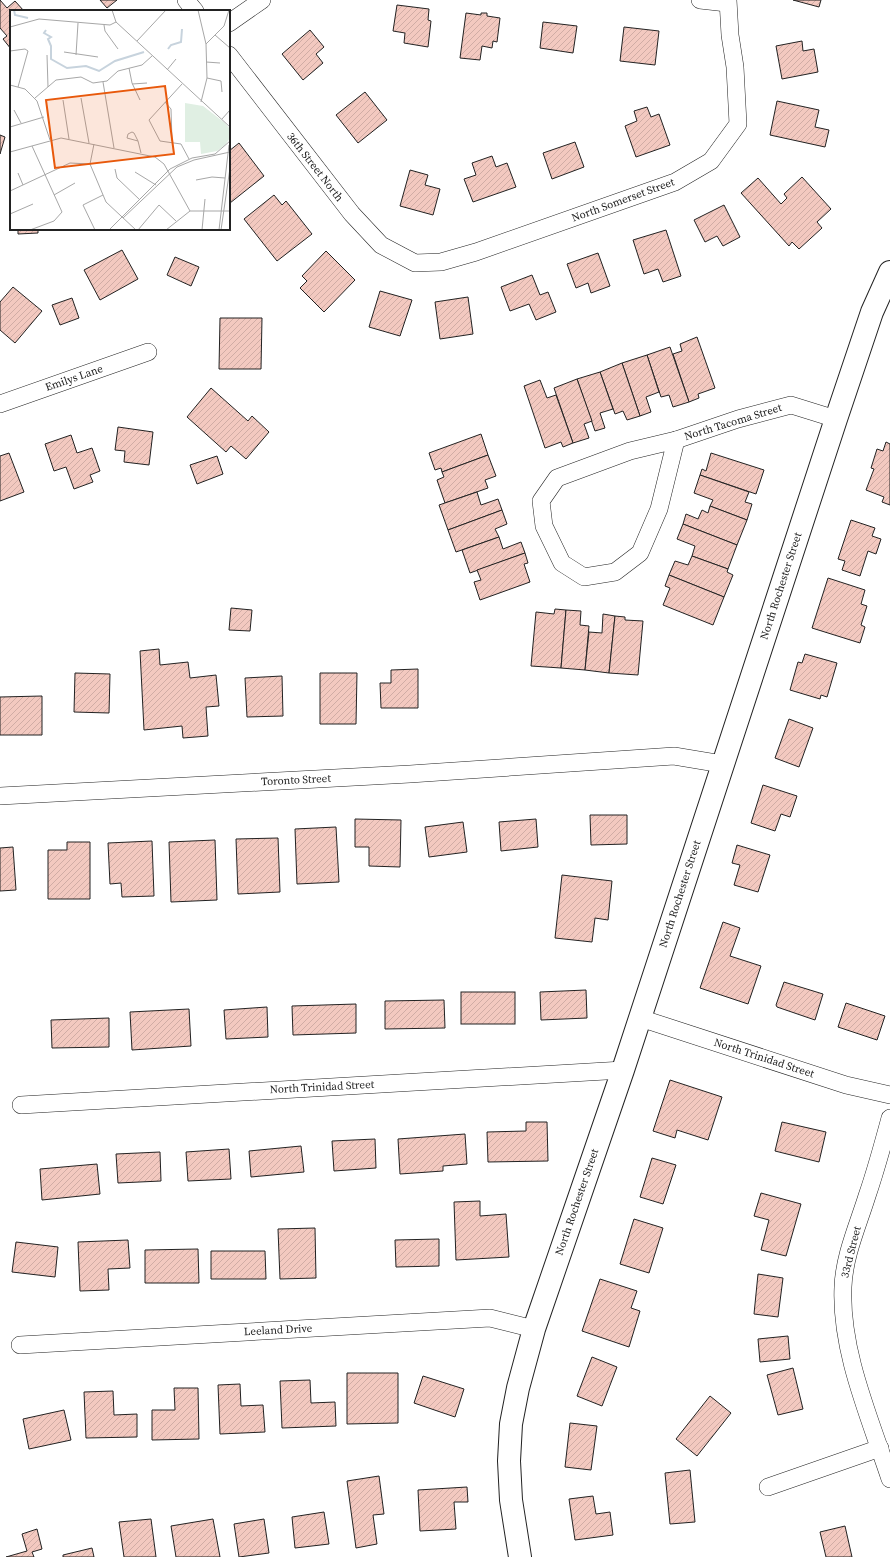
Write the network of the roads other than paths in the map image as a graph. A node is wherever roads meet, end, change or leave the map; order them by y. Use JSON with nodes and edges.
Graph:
{"nodes":[{"id":1,"x":186,"y":0,"type":"edge"},
{"id":2,"x":262,"y":0,"type":"edge"},
{"id":3,"x":700,"y":0,"type":"edge"},
{"id":4,"x":728,"y":1,"type":"edge"},
{"id":5,"x":194,"y":10,"type":"edge"},
{"id":6,"x":230,"y":22,"type":"edge"},
{"id":7,"x":230,"y":56,"type":"edge"},
{"id":8,"x":415,"y":263,"type":"joint"},
{"id":9,"x":890,"y":272,"type":"edge"},
{"id":10,"x":148,"y":352,"type":"dead end"},
{"id":11,"x":0,"y":404,"type":"edge"},
{"id":12,"x":836,"y":419,"type":"junction"},
{"id":13,"x":676,"y":440,"type":"junction"},
{"id":14,"x":722,"y":764,"type":"junction"},
{"id":15,"x":0,"y":796,"type":"edge"},
{"id":16,"x":640,"y":1018,"type":"junction"},
{"id":17,"x":623,"y":1070,"type":"junction"},
{"id":18,"x":890,"y":1095,"type":"edge"},
{"id":19,"x":21,"y":1105,"type":"dead end"},
{"id":20,"x":890,"y":1118,"type":"edge"},
{"id":21,"x":534,"y":1329,"type":"junction"},
{"id":22,"x":20,"y":1345,"type":"dead end"},
{"id":23,"x":880,"y":1448,"type":"junction"},
{"id":24,"x":890,"y":1479,"type":"edge"},
{"id":25,"x":768,"y":1487,"type":"dead end"},
{"id":26,"x":520,"y":1557,"type":"edge"}],
"edges":[{"from":1,"to":5,"type":"street"},
{"from":2,"to":6,"type":"street"},
{"from":3,"to":4,"type":"street"},
{"from":4,"to":8,"type":"street","name":"North Somerset Street"},
{"from":7,"to":8,"type":"street","name":"36th Street North"},
{"from":9,"to":12,"type":"street","name":"North Rochester Street"},
{"from":10,"to":11,"type":"street","name":"Emilys Lane"},
{"from":12,"to":13,"type":"street","name":"North Tacoma Street"},
{"from":12,"to":14,"type":"street","name":"North Rochester Street"},
{"from":13,"to":13,"type":"street","name":"North Tacoma Street"},
{"from":14,"to":15,"type":"street","name":"Toronto Street"},
{"from":14,"to":16,"type":"street","name":"North Rochester Street"},
{"from":16,"to":17,"type":"street","name":"North Rochester Street"},
{"from":16,"to":18,"type":"street","name":"North Trinidad Street"},
{"from":17,"to":19,"type":"street","name":"North Trinidad Street"},
{"from":17,"to":21,"type":"street","name":"North Rochester Street"},
{"from":20,"to":23,"type":"street","name":"33rd Street"},
{"from":21,"to":22,"type":"street","name":"Leeland Drive"},
{"from":21,"to":26,"type":"street","name":"North Rochester Street"},
{"from":23,"to":24,"type":"street","name":"33rd Street"},
{"from":23,"to":25,"type":"street"}]}
